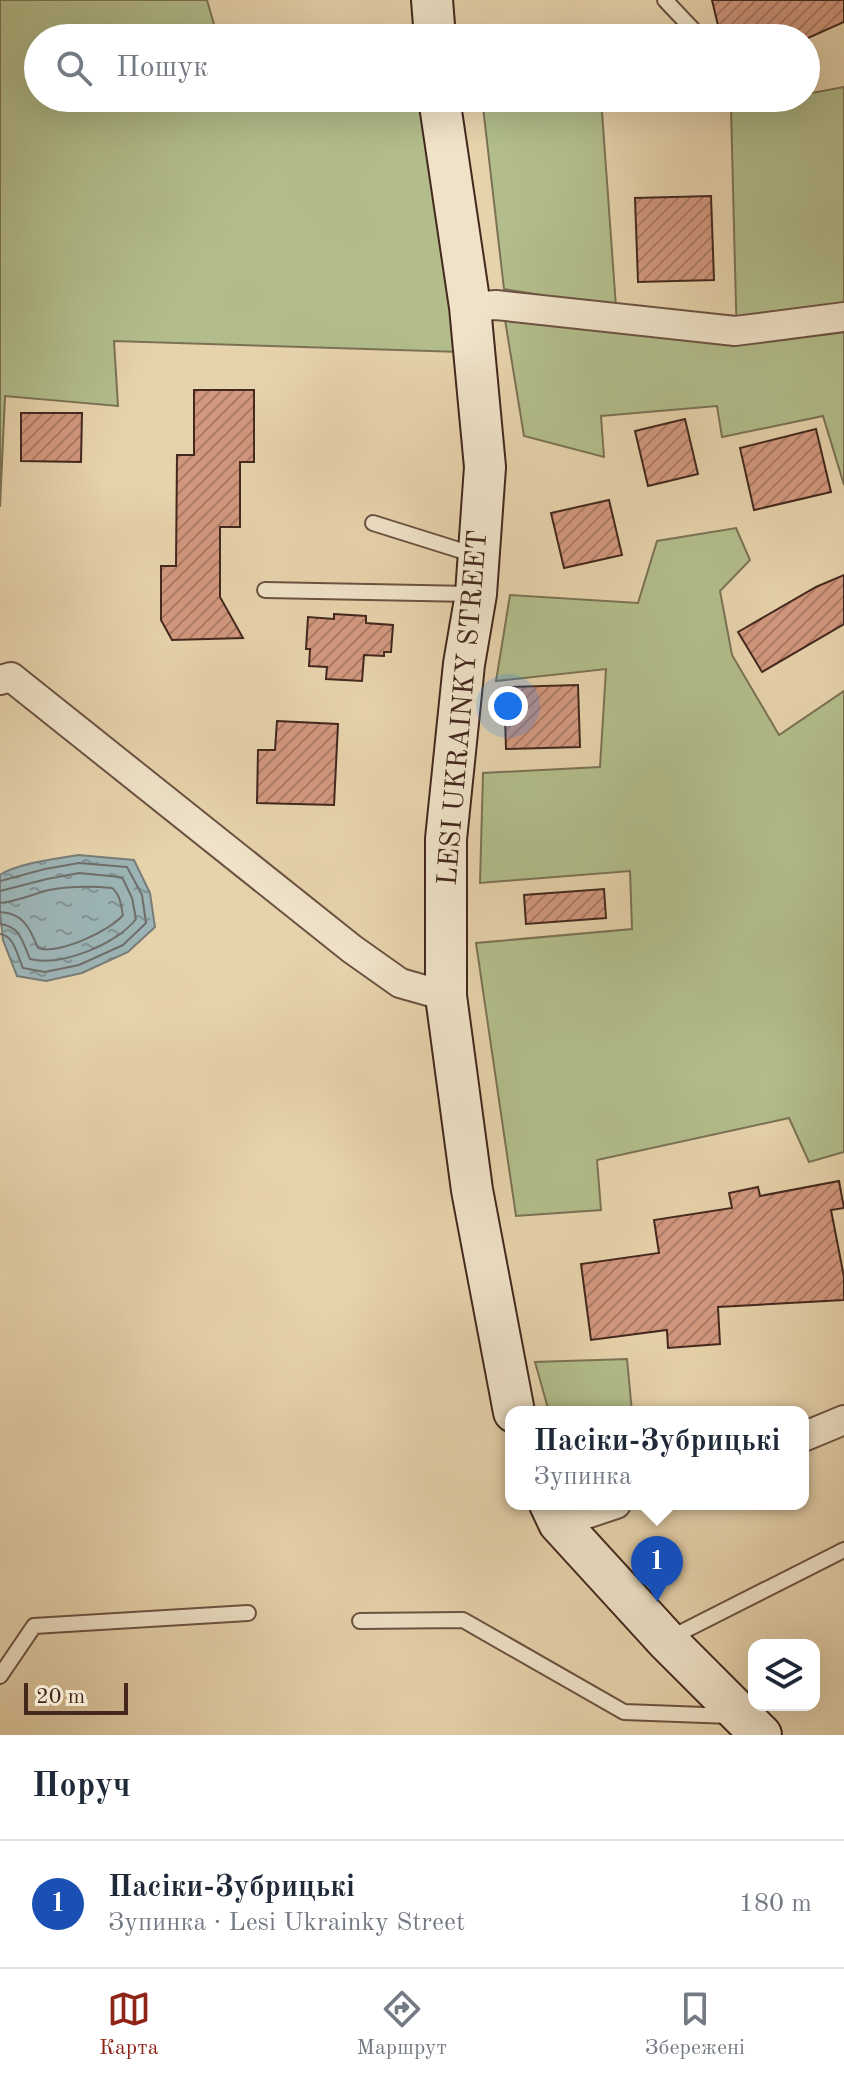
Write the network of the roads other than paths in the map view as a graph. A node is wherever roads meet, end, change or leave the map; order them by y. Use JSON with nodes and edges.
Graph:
{"nodes":[{"id":1,"x":432,"y":0,"type":"edge"},
{"id":2,"x":665,"y":0,"type":"edge"},
{"id":3,"x":434,"y":24,"type":"edge"},
{"id":4,"x":688,"y":24,"type":"edge"},
{"id":5,"x":441,"y":112,"type":"edge"},
{"id":6,"x":470,"y":307,"type":"junction"},
{"id":7,"x":844,"y":317,"type":"edge"},
{"id":8,"x":373,"y":523,"type":"dead end"},
{"id":9,"x":478,"y":575,"type":"junction"},
{"id":10,"x":265,"y":590,"type":"dead end"},
{"id":11,"x":4,"y":675,"type":"edge"},
{"id":12,"x":446,"y":996,"type":"junction"},
{"id":13,"x":513,"y":1406,"type":"edge"},
{"id":14,"x":844,"y":1420,"type":"edge"},
{"id":15,"x":809,"y":1435,"type":"edge"},
{"id":16,"x":579,"y":1510,"type":"edge"},
{"id":17,"x":554,"y":1514,"type":"edge"},
{"id":18,"x":844,"y":1550,"type":"edge"},
{"id":19,"x":248,"y":1613,"type":"dead end"},
{"id":20,"x":360,"y":1621,"type":"dead end"},
{"id":21,"x":666,"y":1640,"type":"junction"},
{"id":22,"x":0,"y":1676,"type":"edge"},
{"id":23,"x":753,"y":1726,"type":"edge"}],
"edges":[{"from":1,"to":3,"type":"main road"},
{"from":2,"to":4,"type":"lane"},
{"from":5,"to":6,"type":"main road","name":"LESI UKRAINKY STREET"},
{"from":6,"to":7,"type":"street"},
{"from":6,"to":9,"type":"main road","name":"LESI UKRAINKY STREET"},
{"from":8,"to":9,"type":"lane"},
{"from":9,"to":10,"type":"lane"},
{"from":9,"to":12,"type":"main road","name":"LESI UKRAINKY STREET"},
{"from":11,"to":12,"type":"street"},
{"from":12,"to":13,"type":"main road","name":"LESI UKRAINKY STREET"},
{"from":14,"to":15,"type":"street"},
{"from":16,"to":17,"type":"street"},
{"from":17,"to":21,"type":"main road"},
{"from":18,"to":21,"type":"lane"},
{"from":19,"to":22,"type":"lane"},
{"from":20,"to":23,"type":"lane"},
{"from":21,"to":23,"type":"main road"}]}
